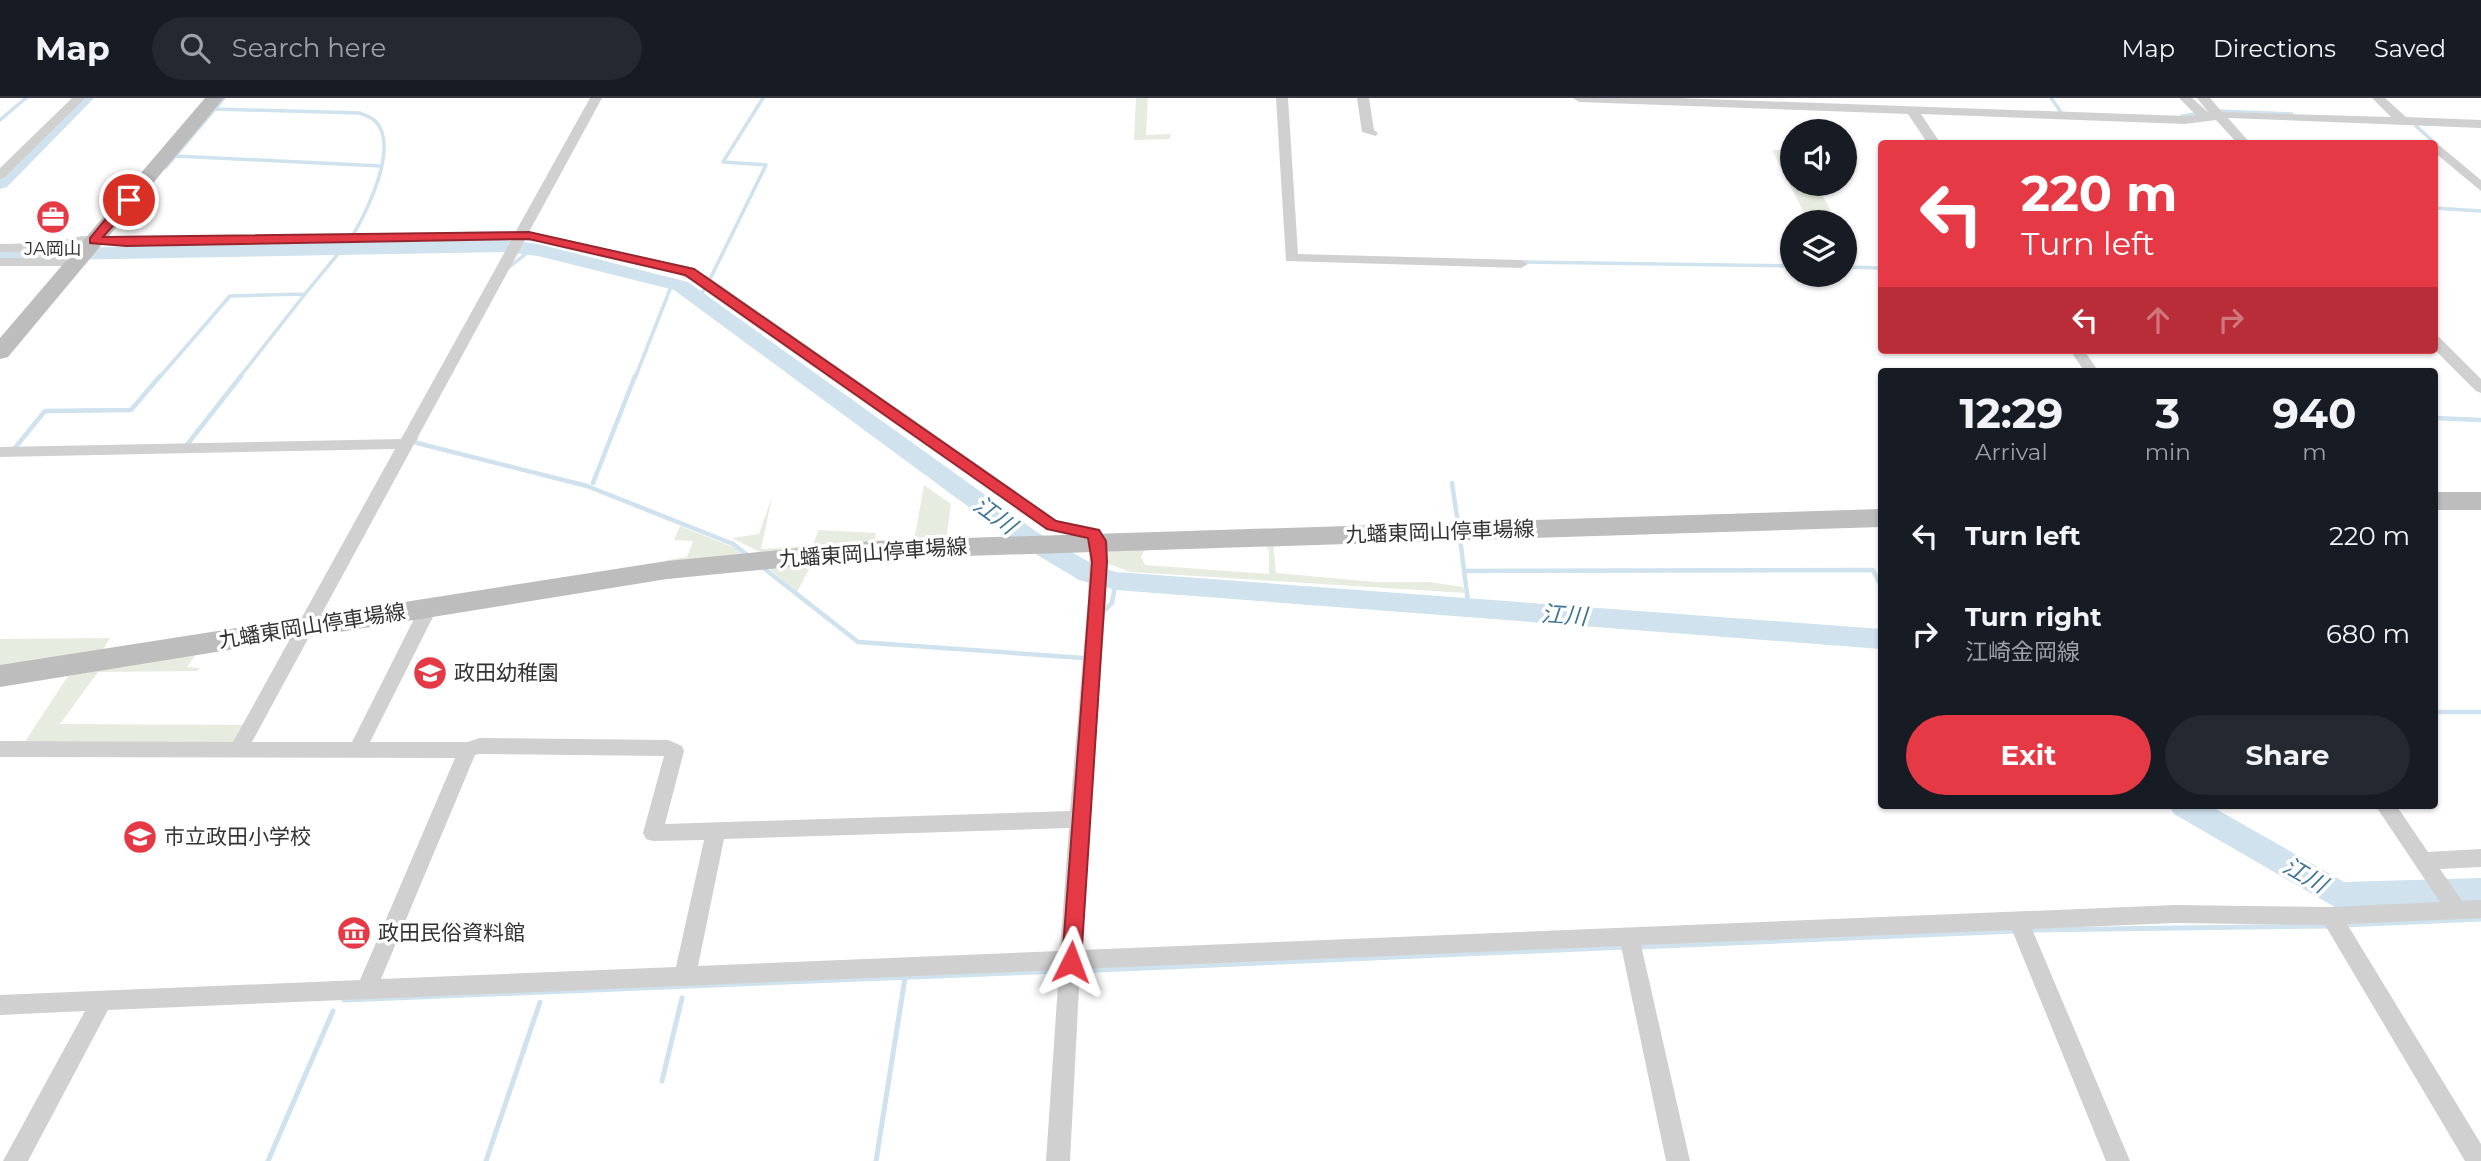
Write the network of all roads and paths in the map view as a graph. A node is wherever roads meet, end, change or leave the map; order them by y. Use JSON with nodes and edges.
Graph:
{"nodes":[{"id":1,"x":79,"y":98,"type":"edge"},
{"id":2,"x":215,"y":98,"type":"edge"},
{"id":3,"x":596,"y":98,"type":"edge"},
{"id":4,"x":1282,"y":98,"type":"edge"},
{"id":5,"x":1363,"y":98,"type":"edge"},
{"id":6,"x":1579,"y":98,"type":"edge"},
{"id":7,"x":2378,"y":98,"type":"edge"},
{"id":8,"x":1662,"y":100,"type":"edge"},
{"id":9,"x":2205,"y":109,"type":"edge"},
{"id":10,"x":1912,"y":110,"type":"junction"},
{"id":11,"x":2402,"y":119,"type":"junction"},
{"id":12,"x":2481,"y":122,"type":"edge"},
{"id":13,"x":1372,"y":133,"type":"dead end"},
{"id":14,"x":1932,"y":140,"type":"edge"},
{"id":15,"x":2240,"y":140,"type":"edge"},
{"id":16,"x":2429,"y":140,"type":"edge"},
{"id":17,"x":2438,"y":148,"type":"edge"},
{"id":18,"x":0,"y":175,"type":"edge"},
{"id":19,"x":2481,"y":187,"type":"edge"},
{"id":20,"x":519,"y":238,"type":"junction"},
{"id":21,"x":0,"y":247,"type":"edge"},
{"id":22,"x":85,"y":251,"type":"junction"},
{"id":23,"x":0,"y":262,"type":"edge"},
{"id":24,"x":1521,"y":264,"type":"dead end"},
{"id":25,"x":2438,"y":344,"type":"edge"},
{"id":26,"x":0,"y":352,"type":"edge"},
{"id":27,"x":2481,"y":388,"type":"edge"},
{"id":28,"x":406,"y":444,"type":"junction"},
{"id":29,"x":0,"y":452,"type":"edge"},
{"id":30,"x":2438,"y":501,"type":"edge"},
{"id":31,"x":2481,"y":501,"type":"edge"},
{"id":32,"x":1878,"y":518,"type":"edge"},
{"id":33,"x":1093,"y":549,"type":"junction"},
{"id":34,"x":429,"y":607,"type":"junction"},
{"id":35,"x":305,"y":626,"type":"junction"},
{"id":36,"x":0,"y":676,"type":"edge"},
{"id":37,"x":358,"y":748,"type":"junction"},
{"id":38,"x":0,"y":749,"type":"edge"},
{"id":39,"x":239,"y":749,"type":"junction"},
{"id":40,"x":468,"y":750,"type":"junction"},
{"id":41,"x":2388,"y":809,"type":"edge"},
{"id":42,"x":1079,"y":823,"type":"junction"},
{"id":43,"x":715,"y":834,"type":"junction"},
{"id":44,"x":2481,"y":858,"type":"edge"},
{"id":45,"x":2428,"y":864,"type":"junction"},
{"id":46,"x":2481,"y":909,"type":"edge"},
{"id":47,"x":2458,"y":910,"type":"junction"},
{"id":48,"x":2336,"y":923,"type":"junction"},
{"id":49,"x":2021,"y":927,"type":"junction"},
{"id":50,"x":1630,"y":943,"type":"junction"},
{"id":51,"x":1071,"y":968,"type":"junction"},
{"id":52,"x":685,"y":976,"type":"junction"},
{"id":53,"x":366,"y":990,"type":"junction"},
{"id":54,"x":0,"y":1005,"type":"edge"},
{"id":55,"x":99,"y":1007,"type":"junction"},
{"id":56,"x":15,"y":1161,"type":"edge"},
{"id":57,"x":1058,"y":1161,"type":"edge"},
{"id":58,"x":1678,"y":1161,"type":"edge"},
{"id":59,"x":2118,"y":1161,"type":"edge"},
{"id":60,"x":2478,"y":1161,"type":"edge"}],
"edges":[{"from":1,"to":18,"type":"street"},
{"from":2,"to":22,"type":"main road"},
{"from":3,"to":20,"type":"street"},
{"from":4,"to":24,"type":"street"},
{"from":5,"to":13,"type":"street"},
{"from":6,"to":8,"type":"street"},
{"from":7,"to":11,"type":"street"},
{"from":8,"to":10,"type":"street"},
{"from":9,"to":10,"type":"street"},
{"from":9,"to":11,"type":"street"},
{"from":9,"to":15,"type":"street"},
{"from":10,"to":14,"type":"street"},
{"from":11,"to":12,"type":"street"},
{"from":11,"to":16,"type":"street"},
{"from":17,"to":19,"type":"street"},
{"from":20,"to":22,"type":"street"},
{"from":20,"to":28,"type":"street"},
{"from":20,"to":33,"type":"street"},
{"from":21,"to":22,"type":"street"},
{"from":22,"to":23,"type":"street"},
{"from":22,"to":26,"type":"main road"},
{"from":25,"to":27,"type":"street"},
{"from":28,"to":29,"type":"street"},
{"from":28,"to":35,"type":"street"},
{"from":30,"to":31,"type":"main road"},
{"from":32,"to":33,"type":"main road","name":"九蟠東岡山停車場線"},
{"from":33,"to":34,"type":"main road","name":"九蟠東岡山停車場線"},
{"from":33,"to":42,"type":"street"},
{"from":34,"to":35,"type":"main road","name":"九蟠東岡山停車場線"},
{"from":34,"to":37,"type":"street"},
{"from":35,"to":36,"type":"main road","name":"九蟠東岡山停車場線"},
{"from":35,"to":39,"type":"street"},
{"from":37,"to":39,"type":"street"},
{"from":37,"to":40,"type":"street"},
{"from":38,"to":39,"type":"street"},
{"from":40,"to":43,"type":"street"},
{"from":40,"to":53,"type":"street"},
{"from":41,"to":45,"type":"street"},
{"from":42,"to":43,"type":"street"},
{"from":42,"to":51,"type":"street"},
{"from":43,"to":52,"type":"street"},
{"from":44,"to":45,"type":"street"},
{"from":45,"to":47,"type":"street"},
{"from":46,"to":47,"type":"street"},
{"from":47,"to":48,"type":"street"},
{"from":48,"to":49,"type":"street"},
{"from":48,"to":60,"type":"street"},
{"from":49,"to":50,"type":"street"},
{"from":49,"to":59,"type":"street"},
{"from":50,"to":51,"type":"street"},
{"from":50,"to":58,"type":"street"},
{"from":51,"to":52,"type":"street"},
{"from":51,"to":57,"type":"street"},
{"from":52,"to":53,"type":"street"},
{"from":53,"to":55,"type":"street"},
{"from":54,"to":55,"type":"street"},
{"from":55,"to":56,"type":"street"}]}
